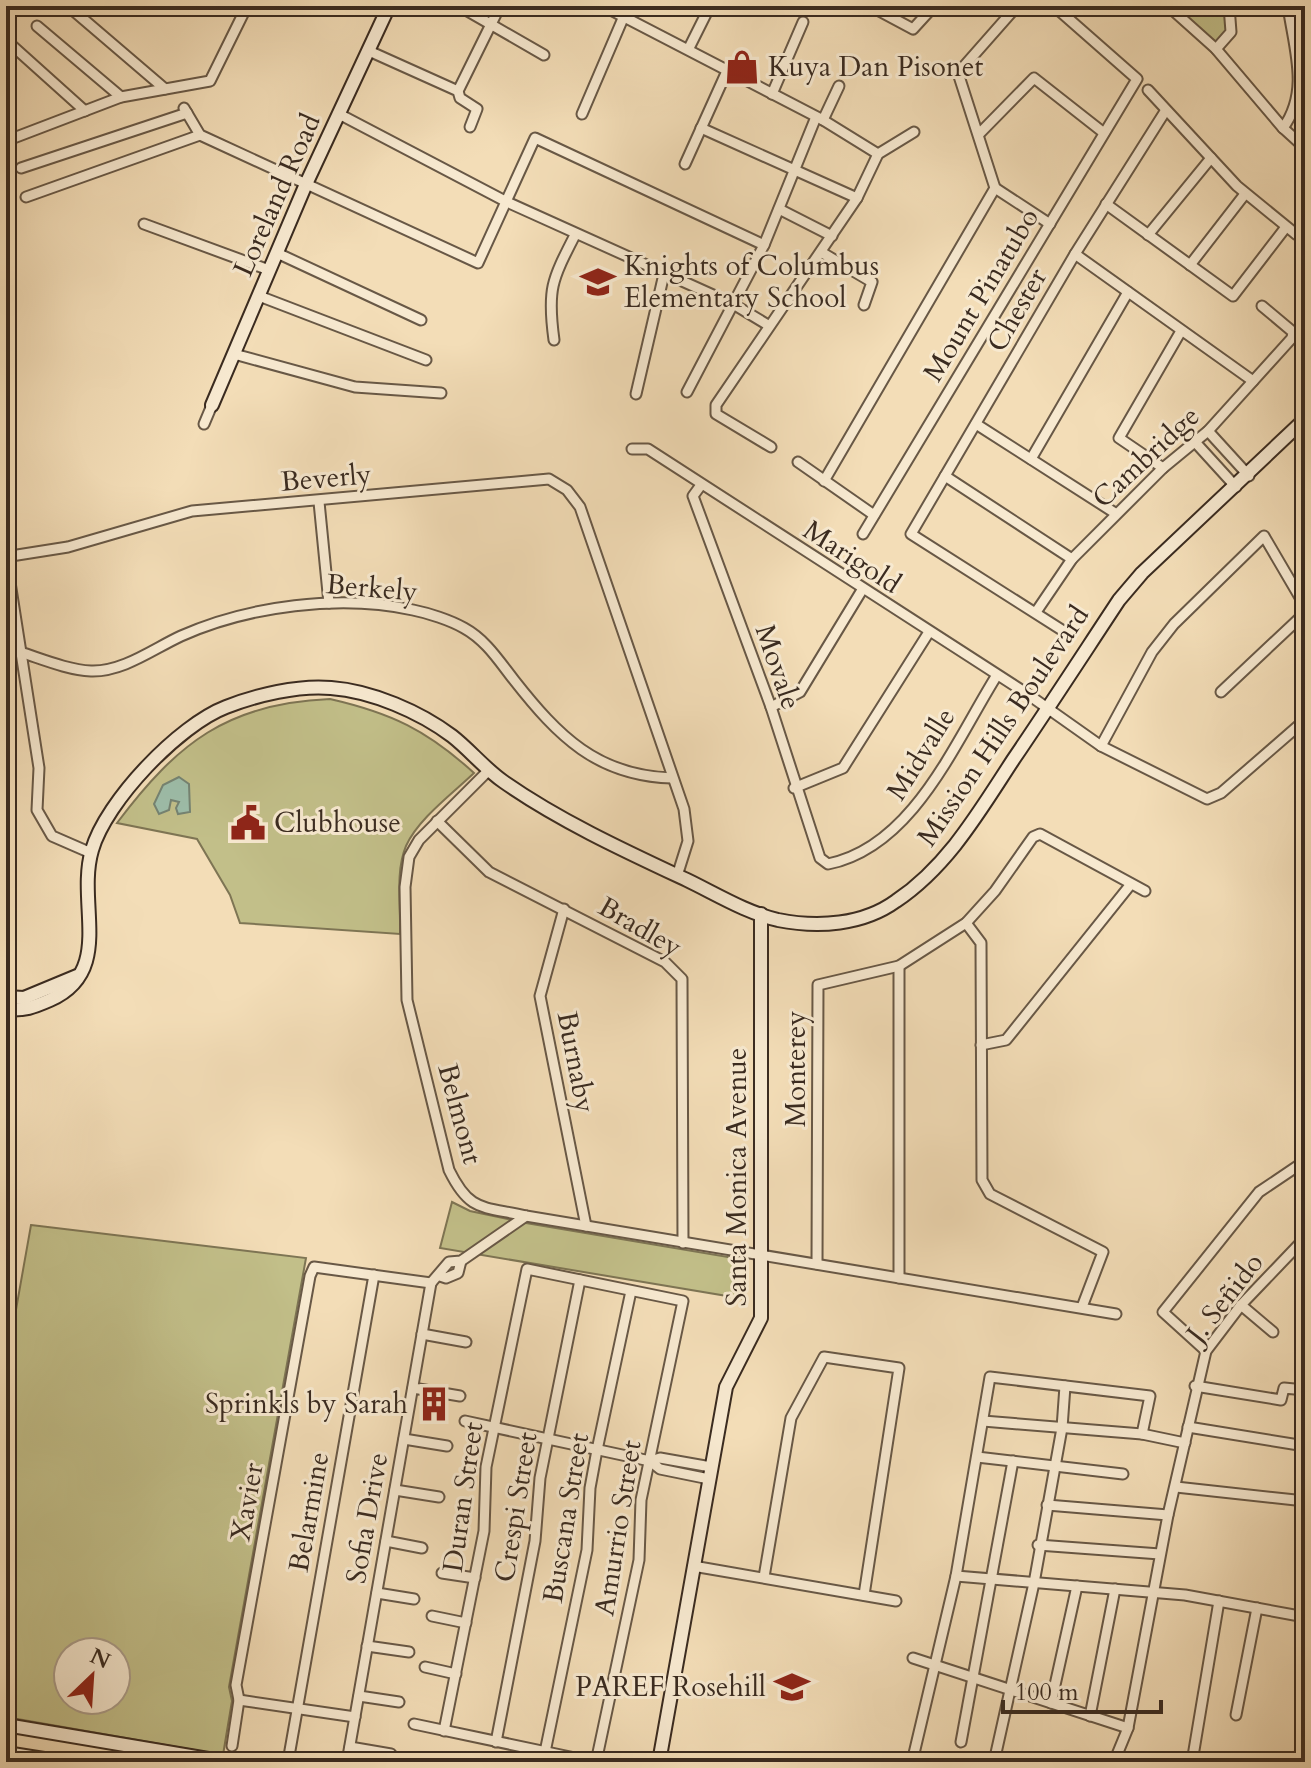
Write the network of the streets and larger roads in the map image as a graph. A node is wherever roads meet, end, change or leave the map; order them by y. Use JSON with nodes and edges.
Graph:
{"nodes":[{"id":1,"x":68,"y":6,"type":"edge"},
{"id":2,"x":247,"y":6,"type":"edge"},
{"id":3,"x":389,"y":6,"type":"edge"},
{"id":4,"x":459,"y":6,"type":"edge"},
{"id":5,"x":500,"y":6,"type":"edge"},
{"id":6,"x":603,"y":6,"type":"edge"},
{"id":7,"x":710,"y":6,"type":"edge"},
{"id":8,"x":870,"y":6,"type":"edge"},
{"id":9,"x":934,"y":6,"type":"edge"},
{"id":10,"x":1017,"y":6,"type":"edge"},
{"id":11,"x":1168,"y":6,"type":"edge"},
{"id":12,"x":1229,"y":6,"type":"edge"},
{"id":13,"x":1288,"y":6,"type":"edge"},
{"id":14,"x":1057,"y":7,"type":"edge"},
{"id":15,"x":624,"y":16,"type":"junction"},
{"id":16,"x":803,"y":22,"type":"dead end"},
{"id":17,"x":492,"y":24,"type":"junction"},
{"id":18,"x":37,"y":26,"type":"dead end"},
{"id":19,"x":6,"y":40,"type":"edge"},
{"id":20,"x":689,"y":48,"type":"junction"},
{"id":21,"x":1216,"y":49,"type":"junction"},
{"id":22,"x":369,"y":51,"type":"junction"},
{"id":23,"x":544,"y":55,"type":"dead end"},
{"id":24,"x":727,"y":71,"type":"junction"},
{"id":25,"x":839,"y":86,"type":"dead end"},
{"id":26,"x":165,"y":89,"type":"junction"},
{"id":27,"x":1148,"y":90,"type":"dead end"},
{"id":28,"x":458,"y":91,"type":"junction"},
{"id":29,"x":772,"y":94,"type":"junction"},
{"id":30,"x":121,"y":97,"type":"junction"},
{"id":31,"x":1166,"y":110,"type":"junction"},
{"id":32,"x":85,"y":111,"type":"junction"},
{"id":33,"x":339,"y":114,"type":"junction"},
{"id":34,"x":582,"y":114,"type":"dead end"},
{"id":35,"x":820,"y":118,"type":"junction"},
{"id":36,"x":470,"y":127,"type":"dead end"},
{"id":37,"x":701,"y":128,"type":"junction"},
{"id":38,"x":1283,"y":128,"type":"junction"},
{"id":39,"x":914,"y":132,"type":"dead end"},
{"id":40,"x":980,"y":133,"type":"junction"},
{"id":41,"x":1104,"y":133,"type":"junction"},
{"id":42,"x":200,"y":135,"type":"junction"},
{"id":43,"x":11,"y":139,"type":"dead end"},
{"id":44,"x":1305,"y":148,"type":"edge"},
{"id":45,"x":878,"y":154,"type":"junction"},
{"id":46,"x":1211,"y":158,"type":"junction"},
{"id":47,"x":685,"y":164,"type":"dead end"},
{"id":48,"x":21,"y":168,"type":"dead end"},
{"id":49,"x":795,"y":171,"type":"junction"},
{"id":50,"x":306,"y":184,"type":"junction"},
{"id":51,"x":995,"y":188,"type":"junction"},
{"id":52,"x":1245,"y":194,"type":"junction"},
{"id":53,"x":26,"y":197,"type":"dead end"},
{"id":54,"x":857,"y":198,"type":"junction"},
{"id":55,"x":507,"y":202,"type":"junction"},
{"id":56,"x":1106,"y":204,"type":"junction"},
{"id":57,"x":779,"y":209,"type":"junction"},
{"id":58,"x":144,"y":224,"type":"dead end"},
{"id":59,"x":1050,"y":224,"type":"junction"},
{"id":60,"x":1286,"y":227,"type":"junction"},
{"id":61,"x":575,"y":235,"type":"junction"},
{"id":62,"x":1148,"y":235,"type":"junction"},
{"id":63,"x":1297,"y":235,"type":"dead end"},
{"id":64,"x":832,"y":236,"type":"junction"},
{"id":65,"x":764,"y":245,"type":"junction"},
{"id":66,"x":821,"y":252,"type":"junction"},
{"id":67,"x":277,"y":253,"type":"junction"},
{"id":68,"x":1075,"y":254,"type":"junction"},
{"id":69,"x":1190,"y":265,"type":"junction"},
{"id":70,"x":269,"y":270,"type":"junction"},
{"id":71,"x":664,"y":274,"type":"junction"},
{"id":72,"x":1128,"y":292,"type":"junction"},
{"id":73,"x":259,"y":296,"type":"junction"},
{"id":74,"x":733,"y":304,"type":"junction"},
{"id":75,"x":864,"y":305,"type":"dead end"},
{"id":76,"x":1262,"y":306,"type":"dead end"},
{"id":77,"x":421,"y":320,"type":"dead end"},
{"id":78,"x":768,"y":325,"type":"junction"},
{"id":79,"x":1181,"y":331,"type":"junction"},
{"id":80,"x":554,"y":340,"type":"dead end"},
{"id":81,"x":234,"y":354,"type":"junction"},
{"id":82,"x":426,"y":360,"type":"dead end"},
{"id":83,"x":1253,"y":381,"type":"junction"},
{"id":84,"x":687,"y":392,"type":"dead end"},
{"id":85,"x":441,"y":393,"type":"dead end"},
{"id":86,"x":636,"y":394,"type":"dead end"},
{"id":87,"x":212,"y":405,"type":"joint"},
{"id":88,"x":1305,"y":419,"type":"edge"},
{"id":89,"x":204,"y":424,"type":"dead end"},
{"id":90,"x":976,"y":424,"type":"junction"},
{"id":91,"x":1208,"y":431,"type":"junction"},
{"id":92,"x":1195,"y":442,"type":"junction"},
{"id":93,"x":771,"y":447,"type":"dead end"},
{"id":94,"x":632,"y":449,"type":"dead end"},
{"id":95,"x":1031,"y":459,"type":"junction"},
{"id":96,"x":798,"y":462,"type":"dead end"},
{"id":97,"x":1163,"y":468,"type":"junction"},
{"id":98,"x":945,"y":476,"type":"junction"},
{"id":99,"x":1249,"y":476,"type":"junction"},
{"id":100,"x":824,"y":481,"type":"junction"},
{"id":101,"x":701,"y":485,"type":"junction"},
{"id":102,"x":1236,"y":487,"type":"junction"},
{"id":103,"x":319,"y":502,"type":"junction"},
{"id":104,"x":1115,"y":513,"type":"junction"},
{"id":105,"x":874,"y":515,"type":"junction"},
{"id":106,"x":863,"y":534,"type":"dead end"},
{"id":107,"x":1072,"y":559,"type":"junction"},
{"id":108,"x":862,"y":590,"type":"junction"},
{"id":109,"x":329,"y":603,"type":"junction"},
{"id":110,"x":1305,"y":606,"type":"edge"},
{"id":111,"x":1036,"y":612,"type":"junction"},
{"id":112,"x":1305,"y":613,"type":"edge"},
{"id":113,"x":929,"y":632,"type":"junction"},
{"id":114,"x":1065,"y":632,"type":"dead end"},
{"id":115,"x":20,"y":652,"type":"junction"},
{"id":116,"x":997,"y":675,"type":"junction"},
{"id":117,"x":1221,"y":692,"type":"dead end"},
{"id":118,"x":771,"y":707,"type":"junction"},
{"id":119,"x":1047,"y":709,"type":"junction"},
{"id":120,"x":1305,"y":720,"type":"edge"},
{"id":121,"x":1101,"y":746,"type":"junction"},
{"id":122,"x":489,"y":770,"type":"junction"},
{"id":123,"x":672,"y":778,"type":"junction"},
{"id":124,"x":794,"y":788,"type":"junction"},
{"id":125,"x":437,"y":821,"type":"junction"},
{"id":126,"x":91,"y":853,"type":"junction"},
{"id":127,"x":828,"y":864,"type":"joint"},
{"id":128,"x":677,"y":876,"type":"junction"},
{"id":129,"x":1131,"y":884,"type":"junction"},
{"id":130,"x":1145,"y":891,"type":"dead end"},
{"id":131,"x":564,"y":909,"type":"junction"},
{"id":132,"x":761,"y":914,"type":"junction"},
{"id":133,"x":966,"y":923,"type":"junction"},
{"id":134,"x":899,"y":966,"type":"junction"},
{"id":135,"x":77,"y":976,"type":"junction"},
{"id":136,"x":6,"y":997,"type":"edge"},
{"id":137,"x":6,"y":1009,"type":"edge"},
{"id":138,"x":981,"y":1045,"type":"junction"},
{"id":139,"x":1305,"y":1161,"type":"edge"},
{"id":140,"x":526,"y":1216,"type":"junction"},
{"id":141,"x":586,"y":1226,"type":"junction"},
{"id":142,"x":1305,"y":1238,"type":"edge"},
{"id":143,"x":683,"y":1243,"type":"junction"},
{"id":144,"x":761,"y":1255,"type":"junction"},
{"id":145,"x":817,"y":1264,"type":"junction"},
{"id":146,"x":374,"y":1275,"type":"junction"},
{"id":147,"x":899,"y":1278,"type":"junction"},
{"id":148,"x":436,"y":1279,"type":"junction"},
{"id":149,"x":580,"y":1280,"type":"junction"},
{"id":150,"x":631,"y":1291,"type":"junction"},
{"id":151,"x":1241,"y":1305,"type":"junction"},
{"id":152,"x":1082,"y":1307,"type":"junction"},
{"id":153,"x":1116,"y":1314,"type":"dead end"},
{"id":154,"x":1273,"y":1332,"type":"dead end"},
{"id":155,"x":422,"y":1334,"type":"junction"},
{"id":156,"x":466,"y":1342,"type":"dead end"},
{"id":157,"x":1206,"y":1351,"type":"junction"},
{"id":158,"x":1065,"y":1386,"type":"junction"},
{"id":159,"x":1195,"y":1386,"type":"junction"},
{"id":160,"x":413,"y":1388,"type":"junction"},
{"id":161,"x":1305,"y":1390,"type":"edge"},
{"id":162,"x":460,"y":1396,"type":"dead end"},
{"id":163,"x":465,"y":1421,"type":"dead end"},
{"id":164,"x":983,"y":1421,"type":"junction"},
{"id":165,"x":494,"y":1427,"type":"junction"},
{"id":166,"x":1188,"y":1427,"type":"junction"},
{"id":167,"x":1062,"y":1428,"type":"junction"},
{"id":168,"x":1142,"y":1434,"type":"junction"},
{"id":169,"x":404,"y":1439,"type":"junction"},
{"id":170,"x":548,"y":1439,"type":"junction"},
{"id":171,"x":1185,"y":1443,"type":"junction"},
{"id":172,"x":447,"y":1446,"type":"dead end"},
{"id":173,"x":1305,"y":1446,"type":"edge"},
{"id":174,"x":597,"y":1450,"type":"junction"},
{"id":175,"x":977,"y":1457,"type":"junction"},
{"id":176,"x":650,"y":1461,"type":"junction"},
{"id":177,"x":1013,"y":1461,"type":"junction"},
{"id":178,"x":1052,"y":1466,"type":"junction"},
{"id":179,"x":710,"y":1473,"type":"junction"},
{"id":180,"x":1123,"y":1474,"type":"dead end"},
{"id":181,"x":1176,"y":1487,"type":"junction"},
{"id":182,"x":395,"y":1490,"type":"junction"},
{"id":183,"x":439,"y":1497,"type":"dead end"},
{"id":184,"x":1305,"y":1501,"type":"edge"},
{"id":185,"x":1047,"y":1505,"type":"junction"},
{"id":186,"x":1168,"y":1515,"type":"junction"},
{"id":187,"x":386,"y":1541,"type":"junction"},
{"id":188,"x":1038,"y":1545,"type":"junction"},
{"id":189,"x":422,"y":1548,"type":"dead end"},
{"id":190,"x":1160,"y":1554,"type":"junction"},
{"id":191,"x":693,"y":1566,"type":"junction"},
{"id":192,"x":442,"y":1573,"type":"dead end"},
{"id":193,"x":956,"y":1576,"type":"junction"},
{"id":194,"x":764,"y":1577,"type":"junction"},
{"id":195,"x":475,"y":1578,"type":"junction"},
{"id":196,"x":993,"y":1579,"type":"junction"},
{"id":197,"x":1034,"y":1583,"type":"junction"},
{"id":198,"x":1077,"y":1586,"type":"junction"},
{"id":199,"x":1115,"y":1589,"type":"junction"},
{"id":200,"x":1153,"y":1592,"type":"junction"},
{"id":201,"x":377,"y":1593,"type":"junction"},
{"id":202,"x":864,"y":1595,"type":"junction"},
{"id":203,"x":414,"y":1599,"type":"dead end"},
{"id":204,"x":896,"y":1601,"type":"dead end"},
{"id":205,"x":1219,"y":1601,"type":"junction"},
{"id":206,"x":1257,"y":1608,"type":"junction"},
{"id":207,"x":432,"y":1616,"type":"dead end"},
{"id":208,"x":1305,"y":1617,"type":"edge"},
{"id":209,"x":466,"y":1623,"type":"junction"},
{"id":210,"x":367,"y":1646,"type":"junction"},
{"id":211,"x":409,"y":1652,"type":"dead end"},
{"id":212,"x":913,"y":1658,"type":"dead end"},
{"id":213,"x":937,"y":1665,"type":"junction"},
{"id":214,"x":425,"y":1667,"type":"dead end"},
{"id":215,"x":456,"y":1674,"type":"junction"},
{"id":216,"x":975,"y":1678,"type":"junction"},
{"id":217,"x":1011,"y":1690,"type":"junction"},
{"id":218,"x":359,"y":1696,"type":"junction"},
{"id":219,"x":239,"y":1700,"type":"junction"},
{"id":220,"x":399,"y":1702,"type":"dead end"},
{"id":221,"x":1051,"y":1703,"type":"junction"},
{"id":222,"x":296,"y":1708,"type":"junction"},
{"id":223,"x":1236,"y":1715,"type":"dead end"},
{"id":224,"x":1090,"y":1716,"type":"junction"},
{"id":225,"x":355,"y":1717,"type":"junction"},
{"id":226,"x":414,"y":1724,"type":"dead end"},
{"id":227,"x":6,"y":1725,"type":"edge"},
{"id":228,"x":1128,"y":1728,"type":"junction"},
{"id":229,"x":444,"y":1731,"type":"junction"},
{"id":230,"x":1305,"y":1731,"type":"edge"},
{"id":231,"x":496,"y":1742,"type":"junction"},
{"id":232,"x":961,"y":1742,"type":"dead end"},
{"id":233,"x":232,"y":1746,"type":"dead end"},
{"id":234,"x":350,"y":1747,"type":"junction"},
{"id":235,"x":545,"y":1752,"type":"junction"},
{"id":236,"x":6,"y":1753,"type":"edge"},
{"id":237,"x":391,"y":1754,"type":"dead end"},
{"id":238,"x":289,"y":1756,"type":"dead end"},
{"id":239,"x":63,"y":1762,"type":"edge"},
{"id":240,"x":226,"y":1762,"type":"edge"},
{"id":241,"x":347,"y":1762,"type":"edge"},
{"id":242,"x":595,"y":1762,"type":"edge"},
{"id":243,"x":659,"y":1762,"type":"edge"},
{"id":244,"x":912,"y":1762,"type":"edge"},
{"id":245,"x":994,"y":1762,"type":"edge"},
{"id":246,"x":1114,"y":1762,"type":"edge"},
{"id":247,"x":1192,"y":1762,"type":"edge"},
{"id":248,"x":1298,"y":1762,"type":"edge"}],
"edges":[{"from":1,"to":26,"type":"street"},
{"from":2,"to":26,"type":"street"},
{"from":3,"to":22,"type":"street","name":"Loreland Road"},
{"from":4,"to":17,"type":"street"},
{"from":5,"to":17,"type":"street"},
{"from":6,"to":15,"type":"street"},
{"from":7,"to":20,"type":"street"},
{"from":8,"to":9,"type":"street"},
{"from":10,"to":40,"type":"street"},
{"from":11,"to":21,"type":"street"},
{"from":12,"to":21,"type":"street"},
{"from":13,"to":38,"type":"street"},
{"from":14,"to":41,"type":"street","name":"Mount Pinatubo"},
{"from":15,"to":20,"type":"street"},
{"from":15,"to":34,"type":"street"},
{"from":16,"to":29,"type":"street"},
{"from":17,"to":23,"type":"street"},
{"from":17,"to":28,"type":"street"},
{"from":18,"to":30,"type":"street"},
{"from":19,"to":32,"type":"street"},
{"from":20,"to":24,"type":"street"},
{"from":21,"to":38,"type":"street"},
{"from":22,"to":28,"type":"street"},
{"from":22,"to":33,"type":"street","name":"Loreland Road"},
{"from":24,"to":29,"type":"street"},
{"from":24,"to":37,"type":"street"},
{"from":25,"to":35,"type":"street"},
{"from":26,"to":30,"type":"street"},
{"from":27,"to":31,"type":"street"},
{"from":28,"to":36,"type":"street"},
{"from":29,"to":35,"type":"street"},
{"from":30,"to":32,"type":"street"},
{"from":31,"to":46,"type":"street"},
{"from":31,"to":56,"type":"street","name":"Chester"},
{"from":32,"to":43,"type":"street"},
{"from":33,"to":50,"type":"street","name":"Loreland Road"},
{"from":33,"to":55,"type":"street"},
{"from":35,"to":45,"type":"street"},
{"from":35,"to":49,"type":"street"},
{"from":37,"to":47,"type":"street"},
{"from":37,"to":49,"type":"street"},
{"from":38,"to":44,"type":"street"},
{"from":39,"to":45,"type":"street"},
{"from":40,"to":41,"type":"street"},
{"from":40,"to":51,"type":"street"},
{"from":41,"to":59,"type":"street","name":"Mount Pinatubo"},
{"from":42,"to":48,"type":"street"},
{"from":42,"to":50,"type":"street"},
{"from":42,"to":53,"type":"street"},
{"from":45,"to":54,"type":"street"},
{"from":46,"to":52,"type":"street"},
{"from":46,"to":62,"type":"street"},
{"from":49,"to":54,"type":"street"},
{"from":49,"to":57,"type":"street"},
{"from":50,"to":55,"type":"street"},
{"from":50,"to":67,"type":"street","name":"Loreland Road"},
{"from":51,"to":59,"type":"street"},
{"from":51,"to":100,"type":"street"},
{"from":52,"to":60,"type":"street"},
{"from":52,"to":69,"type":"street"},
{"from":54,"to":64,"type":"street"},
{"from":55,"to":61,"type":"street"},
{"from":55,"to":65,"type":"street"},
{"from":56,"to":62,"type":"street"},
{"from":56,"to":68,"type":"street","name":"Chester"},
{"from":57,"to":64,"type":"street"},
{"from":57,"to":65,"type":"street"},
{"from":58,"to":70,"type":"street"},
{"from":59,"to":105,"type":"street","name":"Mount Pinatubo"},
{"from":60,"to":63,"type":"street"},
{"from":60,"to":69,"type":"street"},
{"from":61,"to":71,"type":"street"},
{"from":61,"to":80,"type":"street"},
{"from":62,"to":69,"type":"street"},
{"from":64,"to":66,"type":"street"},
{"from":65,"to":74,"type":"street"},
{"from":66,"to":75,"type":"street"},
{"from":66,"to":78,"type":"street"},
{"from":67,"to":70,"type":"street","name":"Loreland Road"},
{"from":67,"to":77,"type":"street"},
{"from":68,"to":72,"type":"street"},
{"from":68,"to":90,"type":"street","name":"Chester"},
{"from":70,"to":73,"type":"street","name":"Loreland Road"},
{"from":71,"to":74,"type":"street"},
{"from":71,"to":86,"type":"street"},
{"from":72,"to":79,"type":"street"},
{"from":72,"to":95,"type":"street"},
{"from":73,"to":81,"type":"street","name":"Loreland Road"},
{"from":73,"to":82,"type":"street"},
{"from":74,"to":78,"type":"street"},
{"from":74,"to":84,"type":"street"},
{"from":76,"to":83,"type":"street","name":"Cambridge"},
{"from":78,"to":93,"type":"street"},
{"from":79,"to":83,"type":"street"},
{"from":79,"to":97,"type":"street"},
{"from":81,"to":85,"type":"street"},
{"from":81,"to":87,"type":"street","name":"Loreland Road"},
{"from":83,"to":91,"type":"street","name":"Cambridge"},
{"from":87,"to":89,"type":"street"},
{"from":88,"to":99,"type":"street","name":"Mission Hills Boulevard"},
{"from":90,"to":95,"type":"street"},
{"from":90,"to":98,"type":"street","name":"Chester"},
{"from":91,"to":92,"type":"street","name":"Cambridge"},
{"from":91,"to":99,"type":"street"},
{"from":92,"to":97,"type":"street","name":"Cambridge"},
{"from":92,"to":102,"type":"street"},
{"from":94,"to":101,"type":"street","name":"Marigold"},
{"from":95,"to":104,"type":"street"},
{"from":96,"to":100,"type":"street"},
{"from":97,"to":104,"type":"street","name":"Cambridge"},
{"from":98,"to":107,"type":"street"},
{"from":98,"to":111,"type":"street","name":"Chester"},
{"from":99,"to":102,"type":"street","name":"Mission Hills Boulevard"},
{"from":100,"to":105,"type":"street"},
{"from":101,"to":108,"type":"street","name":"Marigold"},
{"from":101,"to":118,"type":"street","name":"Movale"},
{"from":102,"to":119,"type":"street","name":"Mission Hills Boulevard"},
{"from":103,"to":109,"type":"street"},
{"from":103,"to":115,"type":"street","name":"Beverly"},
{"from":103,"to":123,"type":"street","name":"Beverly"},
{"from":104,"to":107,"type":"street","name":"Cambridge"},
{"from":105,"to":106,"type":"street","name":"Mount Pinatubo"},
{"from":107,"to":111,"type":"street","name":"Cambridge"},
{"from":108,"to":113,"type":"street","name":"Marigold"},
{"from":108,"to":118,"type":"street"},
{"from":109,"to":115,"type":"street","name":"Berkely"},
{"from":109,"to":123,"type":"street","name":"Berkely"},
{"from":110,"to":121,"type":"street"},
{"from":111,"to":114,"type":"street"},
{"from":112,"to":117,"type":"street"},
{"from":113,"to":116,"type":"street","name":"Marigold"},
{"from":113,"to":124,"type":"street"},
{"from":115,"to":126,"type":"street","name":"Beverly"},
{"from":116,"to":119,"type":"street","name":"Marigold"},
{"from":116,"to":127,"type":"street","name":"Midvalle"},
{"from":118,"to":124,"type":"street","name":"Movale"},
{"from":119,"to":121,"type":"street","name":"Marigold"},
{"from":119,"to":132,"type":"street","name":"Mission Hills Boulevard"},
{"from":120,"to":121,"type":"street","name":"Marigold"},
{"from":122,"to":125,"type":"street","name":"Belmont"},
{"from":122,"to":126,"type":"street","name":"Mission Hills Boulevard"},
{"from":122,"to":128,"type":"street","name":"Mission Hills Boulevard"},
{"from":123,"to":128,"type":"street","name":"Beverly"},
{"from":124,"to":127,"type":"street","name":"Movale"},
{"from":125,"to":131,"type":"street","name":"Bradley"},
{"from":125,"to":140,"type":"street","name":"Belmont"},
{"from":126,"to":135,"type":"street"},
{"from":128,"to":132,"type":"street","name":"Mission Hills Boulevard"},
{"from":129,"to":130,"type":"street","name":"Monterey"},
{"from":129,"to":133,"type":"street","name":"Monterey"},
{"from":129,"to":138,"type":"street"},
{"from":131,"to":141,"type":"street","name":"Burnaby"},
{"from":131,"to":143,"type":"street","name":"Bradley"},
{"from":132,"to":144,"type":"street","name":"Santa Monica Avenue"},
{"from":133,"to":134,"type":"street","name":"Monterey"},
{"from":133,"to":138,"type":"street"},
{"from":134,"to":145,"type":"street","name":"Monterey"},
{"from":134,"to":147,"type":"street"},
{"from":135,"to":136,"type":"street"},
{"from":135,"to":137,"type":"street"},
{"from":138,"to":152,"type":"street"},
{"from":139,"to":157,"type":"street"},
{"from":140,"to":141,"type":"street","name":"Belmont"},
{"from":140,"to":148,"type":"street"},
{"from":141,"to":143,"type":"street","name":"Belmont"},
{"from":142,"to":151,"type":"street","name":"J. Señido"},
{"from":143,"to":144,"type":"street","name":"Belmont"},
{"from":144,"to":145,"type":"street","name":"Belmont"},
{"from":144,"to":179,"type":"street","name":"Santa Monica Avenue"},
{"from":145,"to":147,"type":"street","name":"Belmont"},
{"from":146,"to":148,"type":"street"},
{"from":146,"to":219,"type":"street","name":"Xavier"},
{"from":146,"to":222,"type":"street","name":"Belarmine"},
{"from":147,"to":152,"type":"street","name":"Belmont"},
{"from":148,"to":155,"type":"street","name":"Sofia Drive"},
{"from":149,"to":150,"type":"street"},
{"from":149,"to":165,"type":"street","name":"Duran Street"},
{"from":149,"to":170,"type":"street","name":"Crespi Street"},
{"from":150,"to":174,"type":"street","name":"Buscana Street"},
{"from":150,"to":176,"type":"street","name":"Amurrio Street"},
{"from":151,"to":154,"type":"street"},
{"from":151,"to":157,"type":"street","name":"J. Señido"},
{"from":152,"to":153,"type":"street","name":"Belmont"},
{"from":155,"to":156,"type":"street"},
{"from":155,"to":160,"type":"street","name":"Sofia Drive"},
{"from":157,"to":159,"type":"street","name":"J. Señido"},
{"from":158,"to":164,"type":"street"},
{"from":158,"to":167,"type":"street"},
{"from":158,"to":168,"type":"street"},
{"from":159,"to":161,"type":"street"},
{"from":159,"to":166,"type":"street","name":"J. Señido"},
{"from":160,"to":162,"type":"street"},
{"from":160,"to":169,"type":"street","name":"Sofia Drive"},
{"from":163,"to":165,"type":"street"},
{"from":164,"to":167,"type":"street"},
{"from":164,"to":175,"type":"street"},
{"from":165,"to":170,"type":"street"},
{"from":165,"to":195,"type":"street","name":"Duran Street"},
{"from":166,"to":171,"type":"street","name":"J. Señido"},
{"from":166,"to":173,"type":"street"},
{"from":167,"to":168,"type":"street"},
{"from":167,"to":178,"type":"street"},
{"from":168,"to":171,"type":"street"},
{"from":169,"to":172,"type":"street"},
{"from":169,"to":182,"type":"street","name":"Sofia Drive"},
{"from":170,"to":174,"type":"street"},
{"from":170,"to":231,"type":"street","name":"Crespi Street"},
{"from":171,"to":181,"type":"street","name":"J. Señido"},
{"from":174,"to":176,"type":"street"},
{"from":174,"to":235,"type":"street","name":"Buscana Street"},
{"from":175,"to":177,"type":"street"},
{"from":175,"to":193,"type":"street"},
{"from":176,"to":179,"type":"street"},
{"from":176,"to":242,"type":"street","name":"Amurrio Street"},
{"from":177,"to":178,"type":"street"},
{"from":177,"to":196,"type":"street"},
{"from":178,"to":180,"type":"street"},
{"from":178,"to":185,"type":"street"},
{"from":179,"to":191,"type":"street","name":"Santa Monica Avenue"},
{"from":181,"to":184,"type":"street"},
{"from":181,"to":186,"type":"street","name":"J. Señido"},
{"from":182,"to":183,"type":"street"},
{"from":182,"to":187,"type":"street","name":"Sofia Drive"},
{"from":185,"to":186,"type":"street"},
{"from":185,"to":188,"type":"street"},
{"from":186,"to":190,"type":"street","name":"J. Señido"},
{"from":187,"to":189,"type":"street"},
{"from":187,"to":201,"type":"street","name":"Sofia Drive"},
{"from":188,"to":190,"type":"street"},
{"from":188,"to":197,"type":"street"},
{"from":190,"to":200,"type":"street","name":"J. Señido"},
{"from":191,"to":194,"type":"street"},
{"from":191,"to":243,"type":"street","name":"Santa Monica Avenue"},
{"from":192,"to":195,"type":"street"},
{"from":193,"to":196,"type":"street"},
{"from":193,"to":213,"type":"street"},
{"from":194,"to":202,"type":"street"},
{"from":194,"to":202,"type":"street"},
{"from":195,"to":209,"type":"street","name":"Duran Street"},
{"from":196,"to":197,"type":"street"},
{"from":196,"to":216,"type":"street"},
{"from":197,"to":198,"type":"street"},
{"from":197,"to":217,"type":"street"},
{"from":198,"to":199,"type":"street"},
{"from":198,"to":221,"type":"street"},
{"from":199,"to":200,"type":"street"},
{"from":199,"to":224,"type":"street"},
{"from":200,"to":205,"type":"street"},
{"from":200,"to":228,"type":"street","name":"J. Señido"},
{"from":201,"to":203,"type":"street"},
{"from":201,"to":210,"type":"street","name":"Sofia Drive"},
{"from":202,"to":204,"type":"street"},
{"from":205,"to":206,"type":"street"},
{"from":205,"to":247,"type":"street"},
{"from":206,"to":208,"type":"street"},
{"from":206,"to":223,"type":"street"},
{"from":207,"to":209,"type":"street"},
{"from":209,"to":215,"type":"street","name":"Duran Street"},
{"from":210,"to":211,"type":"street"},
{"from":210,"to":218,"type":"street","name":"Sofia Drive"},
{"from":212,"to":213,"type":"street"},
{"from":213,"to":216,"type":"street"},
{"from":213,"to":244,"type":"street"},
{"from":214,"to":215,"type":"street"},
{"from":215,"to":229,"type":"street","name":"Duran Street"},
{"from":216,"to":217,"type":"street"},
{"from":216,"to":232,"type":"street"},
{"from":217,"to":221,"type":"street"},
{"from":217,"to":245,"type":"street"},
{"from":218,"to":220,"type":"street"},
{"from":218,"to":225,"type":"street","name":"Sofia Drive"},
{"from":219,"to":222,"type":"street"},
{"from":219,"to":233,"type":"street","name":"Xavier"},
{"from":221,"to":224,"type":"street"},
{"from":222,"to":225,"type":"street"},
{"from":222,"to":238,"type":"street","name":"Belarmine"},
{"from":224,"to":228,"type":"street"},
{"from":225,"to":234,"type":"street","name":"Sofia Drive"},
{"from":226,"to":229,"type":"street"},
{"from":227,"to":240,"type":"street"},
{"from":228,"to":246,"type":"street","name":"J. Señido"},
{"from":229,"to":231,"type":"street"},
{"from":230,"to":248,"type":"street"},
{"from":231,"to":235,"type":"street"},
{"from":234,"to":237,"type":"street"},
{"from":234,"to":241,"type":"street","name":"Sofia Drive"},
{"from":235,"to":242,"type":"street"},
{"from":236,"to":239,"type":"street"}]}
